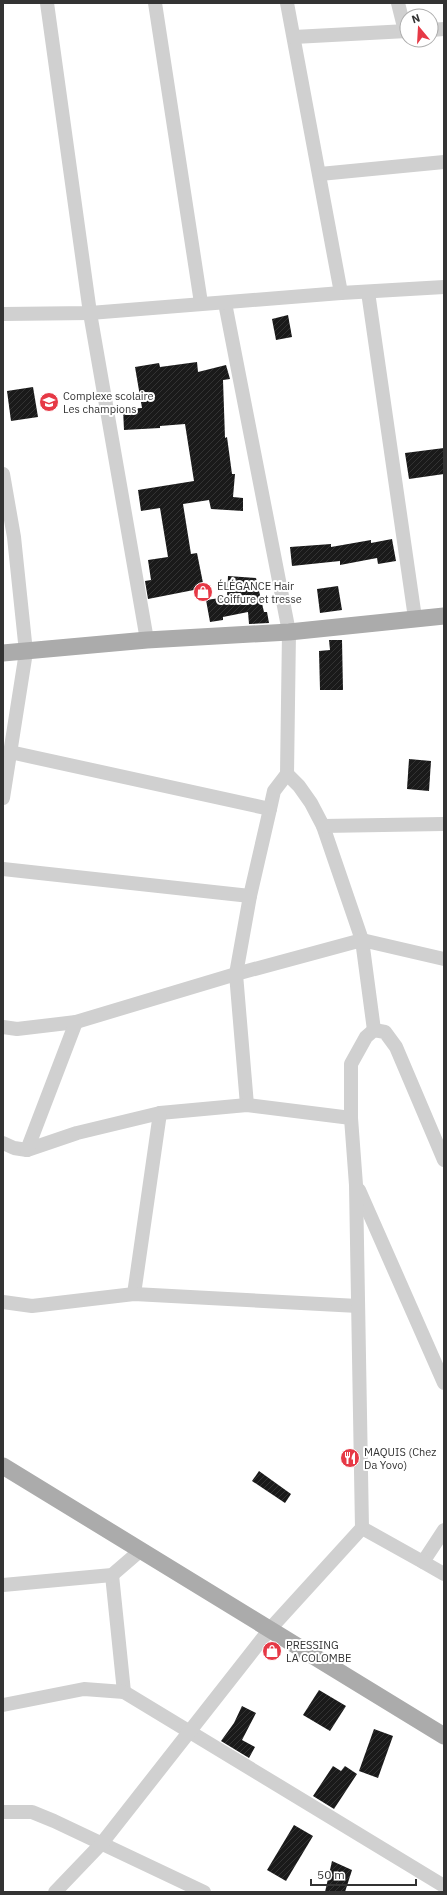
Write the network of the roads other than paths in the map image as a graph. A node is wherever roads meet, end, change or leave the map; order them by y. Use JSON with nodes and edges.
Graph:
{"nodes":[{"id":1,"x":48,"y":3,"type":"edge"},
{"id":2,"x":155,"y":3,"type":"edge"},
{"id":3,"x":287,"y":3,"type":"edge"},
{"id":4,"x":399,"y":31,"type":"edge"},
{"id":5,"x":294,"y":37,"type":"junction"},
{"id":6,"x":444,"y":162,"type":"edge"},
{"id":7,"x":320,"y":174,"type":"junction"},
{"id":8,"x":444,"y":287,"type":"edge"},
{"id":9,"x":368,"y":292,"type":"junction"},
{"id":10,"x":342,"y":293,"type":"junction"},
{"id":11,"x":201,"y":303,"type":"junction"},
{"id":12,"x":226,"y":303,"type":"junction"},
{"id":13,"x":90,"y":313,"type":"junction"},
{"id":14,"x":3,"y":314,"type":"edge"},
{"id":15,"x":3,"y":474,"type":"edge"},
{"id":16,"x":8,"y":538,"type":"edge"},
{"id":17,"x":444,"y":616,"type":"edge"},
{"id":18,"x":415,"y":618,"type":"junction"},
{"id":19,"x":289,"y":632,"type":"junction"},
{"id":20,"x":147,"y":640,"type":"junction"},
{"id":21,"x":26,"y":652,"type":"junction"},
{"id":22,"x":3,"y":654,"type":"edge"},
{"id":23,"x":10,"y":752,"type":"junction"},
{"id":24,"x":287,"y":774,"type":"junction"},
{"id":25,"x":3,"y":798,"type":"edge"},
{"id":26,"x":270,"y":809,"type":"junction"},
{"id":27,"x":443,"y":824,"type":"edge"},
{"id":28,"x":322,"y":826,"type":"junction"},
{"id":29,"x":3,"y":869,"type":"edge"},
{"id":30,"x":250,"y":896,"type":"junction"},
{"id":31,"x":362,"y":940,"type":"junction"},
{"id":32,"x":444,"y":959,"type":"edge"},
{"id":33,"x":236,"y":974,"type":"junction"},
{"id":34,"x":76,"y":1022,"type":"junction"},
{"id":35,"x":3,"y":1027,"type":"edge"},
{"id":36,"x":374,"y":1030,"type":"junction"},
{"id":37,"x":247,"y":1105,"type":"junction"},
{"id":38,"x":160,"y":1113,"type":"junction"},
{"id":39,"x":351,"y":1118,"type":"junction"},
{"id":40,"x":3,"y":1143,"type":"edge"},
{"id":41,"x":27,"y":1150,"type":"junction"},
{"id":42,"x":444,"y":1160,"type":"edge"},
{"id":43,"x":356,"y":1185,"type":"junction"},
{"id":44,"x":134,"y":1294,"type":"junction"},
{"id":45,"x":3,"y":1302,"type":"edge"},
{"id":46,"x":358,"y":1306,"type":"junction"},
{"id":47,"x":444,"y":1383,"type":"edge"},
{"id":48,"x":3,"y":1466,"type":"edge"},
{"id":49,"x":362,"y":1528,"type":"junction"},
{"id":50,"x":444,"y":1530,"type":"edge"},
{"id":51,"x":141,"y":1550,"type":"junction"},
{"id":52,"x":423,"y":1562,"type":"junction"},
{"id":53,"x":444,"y":1574,"type":"edge"},
{"id":54,"x":112,"y":1575,"type":"junction"},
{"id":55,"x":3,"y":1585,"type":"edge"},
{"id":56,"x":270,"y":1629,"type":"junction"},
{"id":57,"x":124,"y":1692,"type":"junction"},
{"id":58,"x":3,"y":1705,"type":"edge"},
{"id":59,"x":442,"y":1731,"type":"edge"},
{"id":60,"x":191,"y":1732,"type":"junction"},
{"id":61,"x":3,"y":1812,"type":"edge"},
{"id":62,"x":102,"y":1844,"type":"junction"},
{"id":63,"x":444,"y":1886,"type":"edge"},
{"id":64,"x":55,"y":1892,"type":"edge"},
{"id":65,"x":204,"y":1892,"type":"edge"}],
"edges":[{"from":1,"to":13,"type":"street"},
{"from":2,"to":11,"type":"street"},
{"from":3,"to":5,"type":"street"},
{"from":4,"to":5,"type":"street"},
{"from":5,"to":7,"type":"street"},
{"from":6,"to":7,"type":"street"},
{"from":7,"to":10,"type":"street"},
{"from":8,"to":9,"type":"street"},
{"from":9,"to":10,"type":"street"},
{"from":9,"to":18,"type":"street"},
{"from":10,"to":12,"type":"street"},
{"from":11,"to":12,"type":"street"},
{"from":11,"to":13,"type":"street"},
{"from":12,"to":19,"type":"street"},
{"from":13,"to":14,"type":"street"},
{"from":13,"to":20,"type":"street"},
{"from":15,"to":16,"type":"street"},
{"from":16,"to":21,"type":"street"},
{"from":17,"to":18,"type":"main road"},
{"from":18,"to":19,"type":"main road"},
{"from":19,"to":20,"type":"main road"},
{"from":19,"to":24,"type":"street"},
{"from":20,"to":21,"type":"main road"},
{"from":21,"to":22,"type":"main road"},
{"from":21,"to":23,"type":"street"},
{"from":23,"to":25,"type":"street"},
{"from":23,"to":26,"type":"street"},
{"from":24,"to":26,"type":"street"},
{"from":24,"to":28,"type":"street"},
{"from":26,"to":30,"type":"street"},
{"from":27,"to":28,"type":"street"},
{"from":28,"to":31,"type":"street"},
{"from":29,"to":30,"type":"street"},
{"from":30,"to":33,"type":"street"},
{"from":31,"to":32,"type":"street"},
{"from":31,"to":33,"type":"street"},
{"from":31,"to":36,"type":"street"},
{"from":33,"to":34,"type":"street"},
{"from":33,"to":37,"type":"street"},
{"from":34,"to":35,"type":"street"},
{"from":34,"to":41,"type":"street"},
{"from":36,"to":39,"type":"street"},
{"from":36,"to":42,"type":"street"},
{"from":37,"to":38,"type":"street"},
{"from":37,"to":39,"type":"street"},
{"from":38,"to":41,"type":"street"},
{"from":38,"to":44,"type":"street"},
{"from":39,"to":43,"type":"street"},
{"from":40,"to":41,"type":"street"},
{"from":43,"to":46,"type":"street"},
{"from":43,"to":47,"type":"street"},
{"from":44,"to":45,"type":"street"},
{"from":44,"to":46,"type":"street"},
{"from":46,"to":49,"type":"street"},
{"from":48,"to":51,"type":"main road"},
{"from":49,"to":52,"type":"street"},
{"from":49,"to":56,"type":"street"},
{"from":50,"to":52,"type":"street"},
{"from":51,"to":54,"type":"street"},
{"from":51,"to":56,"type":"main road"},
{"from":52,"to":53,"type":"street"},
{"from":54,"to":55,"type":"street"},
{"from":54,"to":57,"type":"street"},
{"from":56,"to":59,"type":"main road"},
{"from":56,"to":60,"type":"street"},
{"from":57,"to":58,"type":"street"},
{"from":57,"to":60,"type":"street"},
{"from":60,"to":62,"type":"street"},
{"from":60,"to":63,"type":"street"},
{"from":61,"to":62,"type":"street"},
{"from":62,"to":64,"type":"street"},
{"from":62,"to":65,"type":"street"}]}
